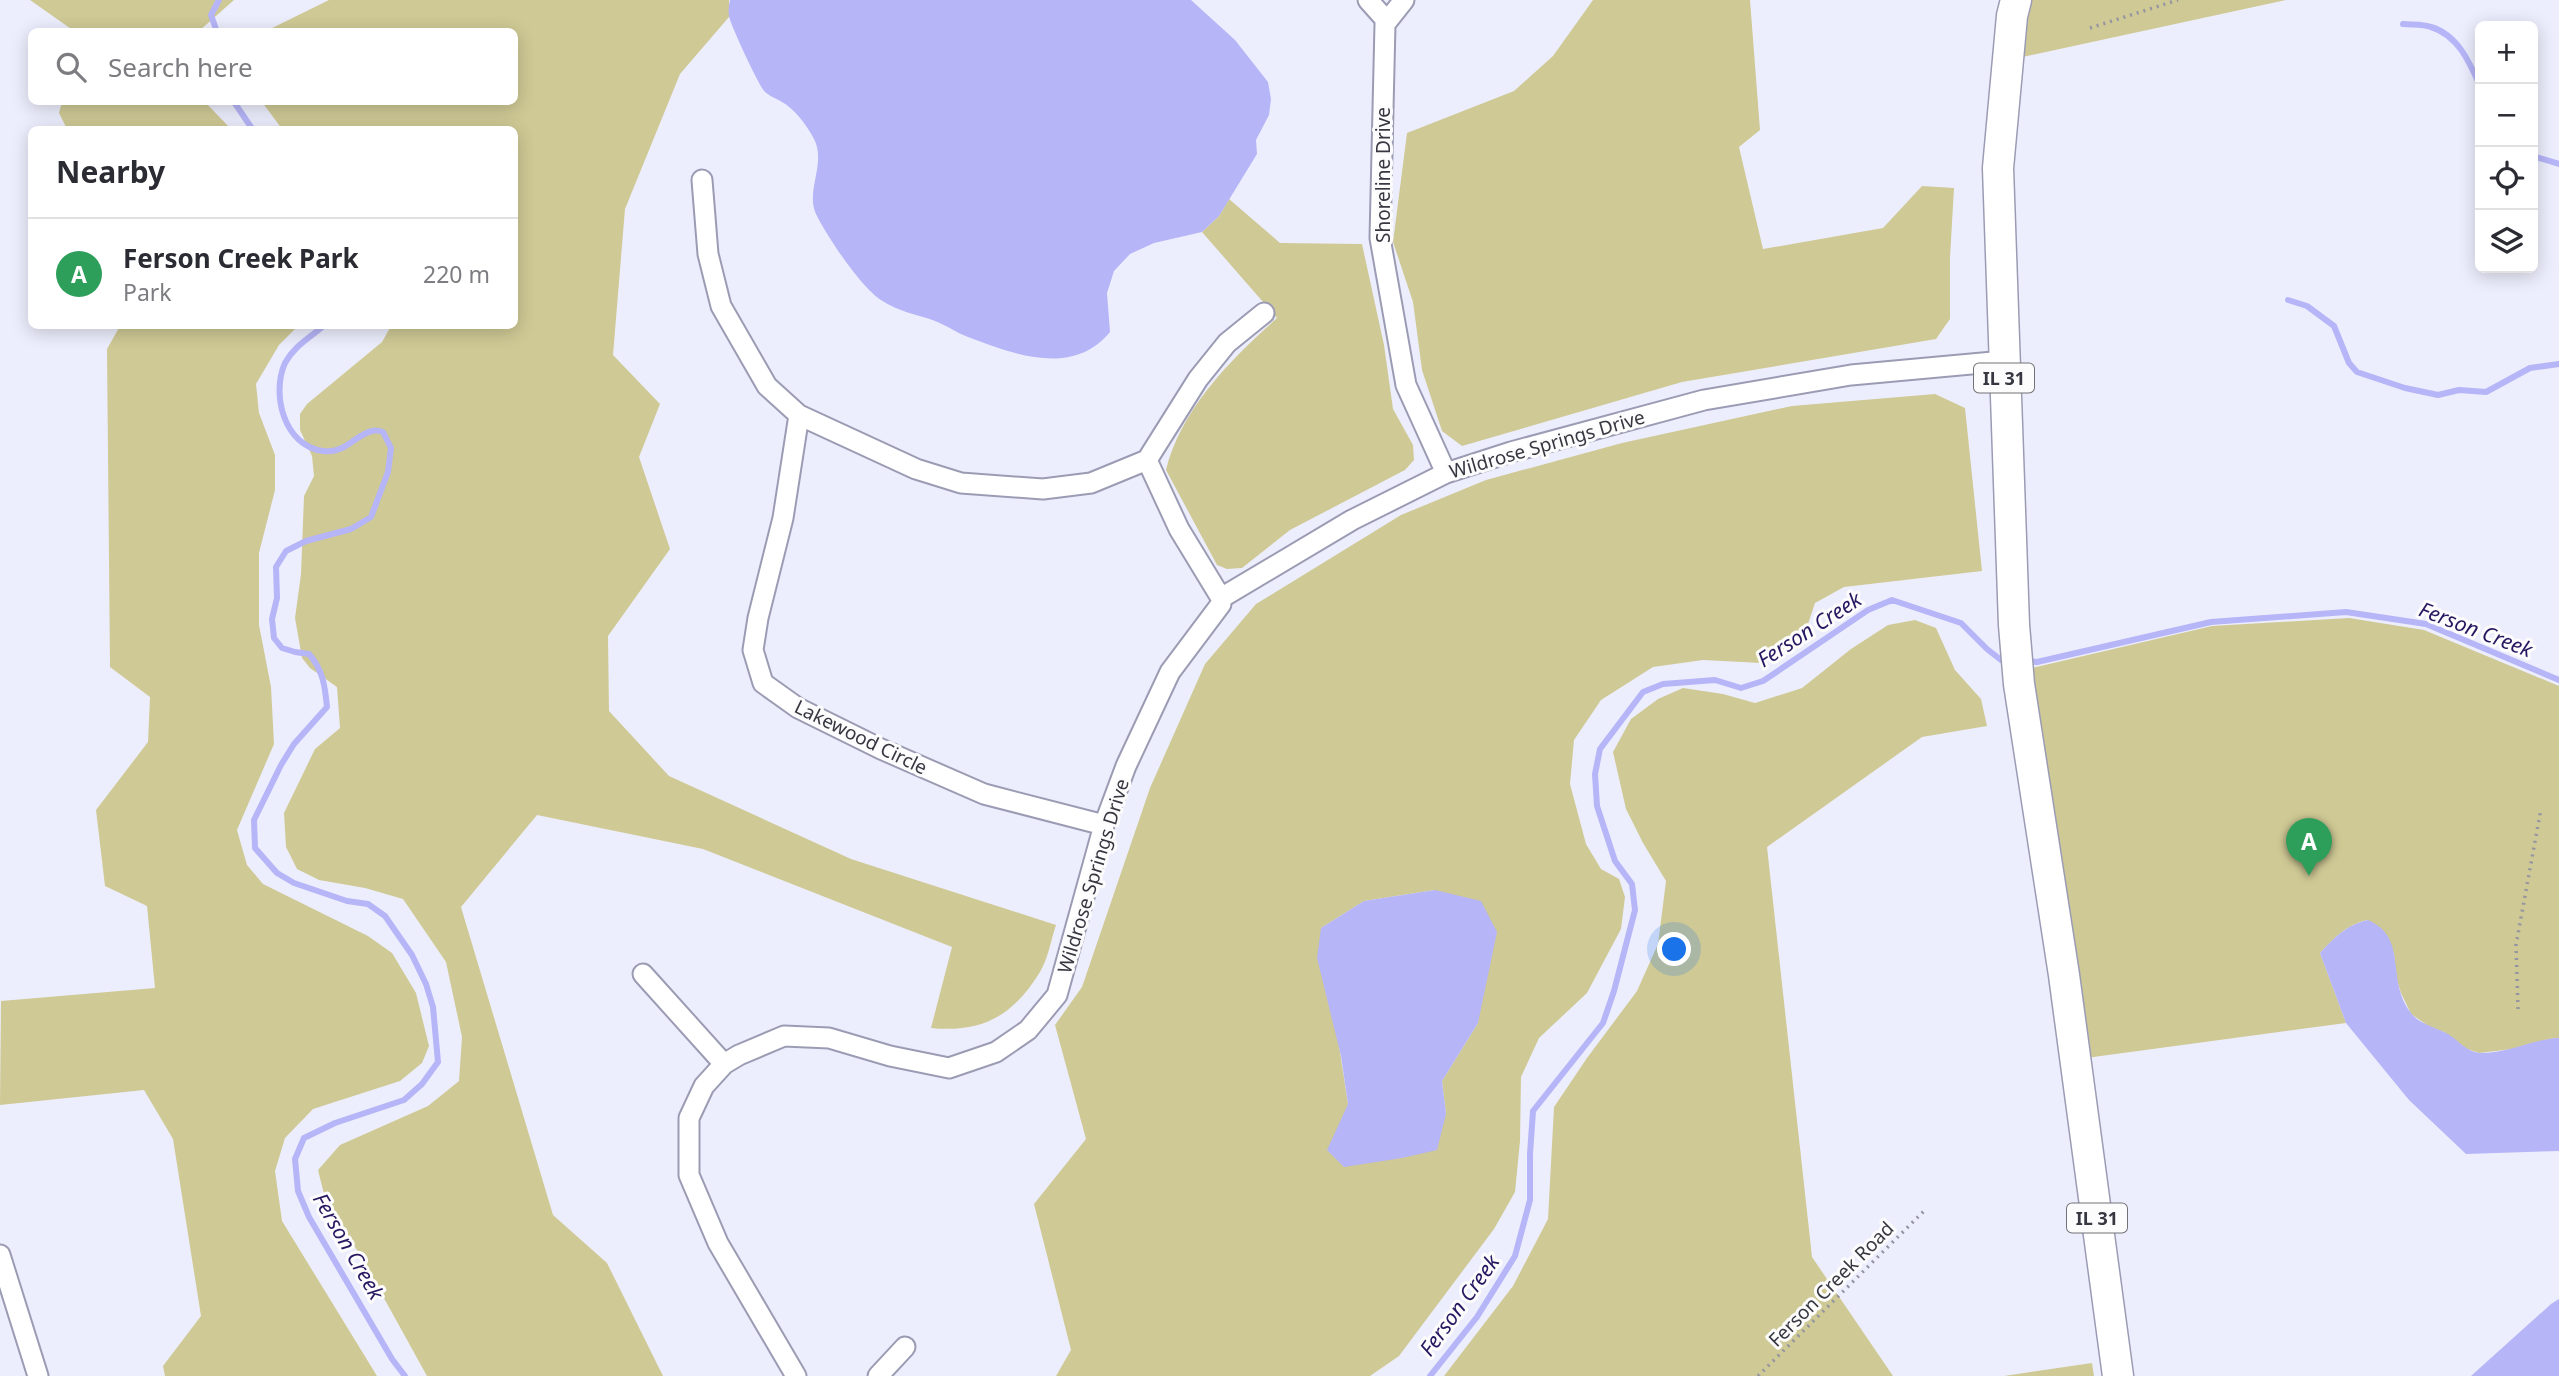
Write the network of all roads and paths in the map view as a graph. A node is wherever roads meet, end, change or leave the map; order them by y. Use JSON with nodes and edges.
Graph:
{"nodes":[{"id":1,"x":1368,"y":0,"type":"edge"},
{"id":2,"x":1404,"y":0,"type":"edge"},
{"id":3,"x":2016,"y":0,"type":"edge"},
{"id":4,"x":2178,"y":0,"type":"edge"},
{"id":5,"x":1385,"y":24,"type":"junction"},
{"id":6,"x":2090,"y":28,"type":"dead end"},
{"id":7,"x":702,"y":180,"type":"dead end"},
{"id":8,"x":1264,"y":313,"type":"dead end"},
{"id":9,"x":2004,"y":360,"type":"junction"},
{"id":10,"x":799,"y":415,"type":"junction"},
{"id":11,"x":1147,"y":460,"type":"junction"},
{"id":12,"x":1446,"y":473,"type":"junction"},
{"id":13,"x":1221,"y":598,"type":"junction"},
{"id":14,"x":2541,"y":809,"type":"dead end"},
{"id":15,"x":1104,"y":825,"type":"junction"},
{"id":16,"x":643,"y":974,"type":"dead end"},
{"id":17,"x":2518,"y":1009,"type":"dead end"},
{"id":18,"x":724,"y":1064,"type":"junction"},
{"id":19,"x":1924,"y":1211,"type":"dead end"},
{"id":20,"x":0,"y":1255,"type":"edge"},
{"id":21,"x":905,"y":1347,"type":"dead end"},
{"id":22,"x":38,"y":1376,"type":"edge"},
{"id":23,"x":796,"y":1376,"type":"edge"},
{"id":24,"x":878,"y":1376,"type":"edge"},
{"id":25,"x":1758,"y":1376,"type":"edge"},
{"id":26,"x":2118,"y":1376,"type":"edge"}],
"edges":[{"from":1,"to":5,"type":"street"},
{"from":2,"to":5,"type":"street"},
{"from":3,"to":9,"type":"main road","number":"IL 31"},
{"from":4,"to":6,"type":"path"},
{"from":5,"to":12,"type":"street","name":"Shoreline Drive"},
{"from":7,"to":10,"type":"street"},
{"from":8,"to":11,"type":"street"},
{"from":9,"to":12,"type":"street","name":"Wildrose Springs Drive"},
{"from":9,"to":26,"type":"main road","number":"IL 31"},
{"from":10,"to":11,"type":"street"},
{"from":10,"to":15,"type":"street","name":"Lakewood Circle"},
{"from":11,"to":13,"type":"street"},
{"from":12,"to":13,"type":"street","name":"Wildrose Springs Drive"},
{"from":13,"to":15,"type":"street","name":"Wildrose Springs Drive"},
{"from":14,"to":17,"type":"path"},
{"from":15,"to":18,"type":"street","name":"Wildrose Springs Drive"},
{"from":16,"to":18,"type":"street"},
{"from":18,"to":23,"type":"street","name":"Wildrose Springs Drive"},
{"from":19,"to":25,"type":"path","name":"Ferson Creek Road"},
{"from":20,"to":22,"type":"street"},
{"from":21,"to":24,"type":"street"}]}
